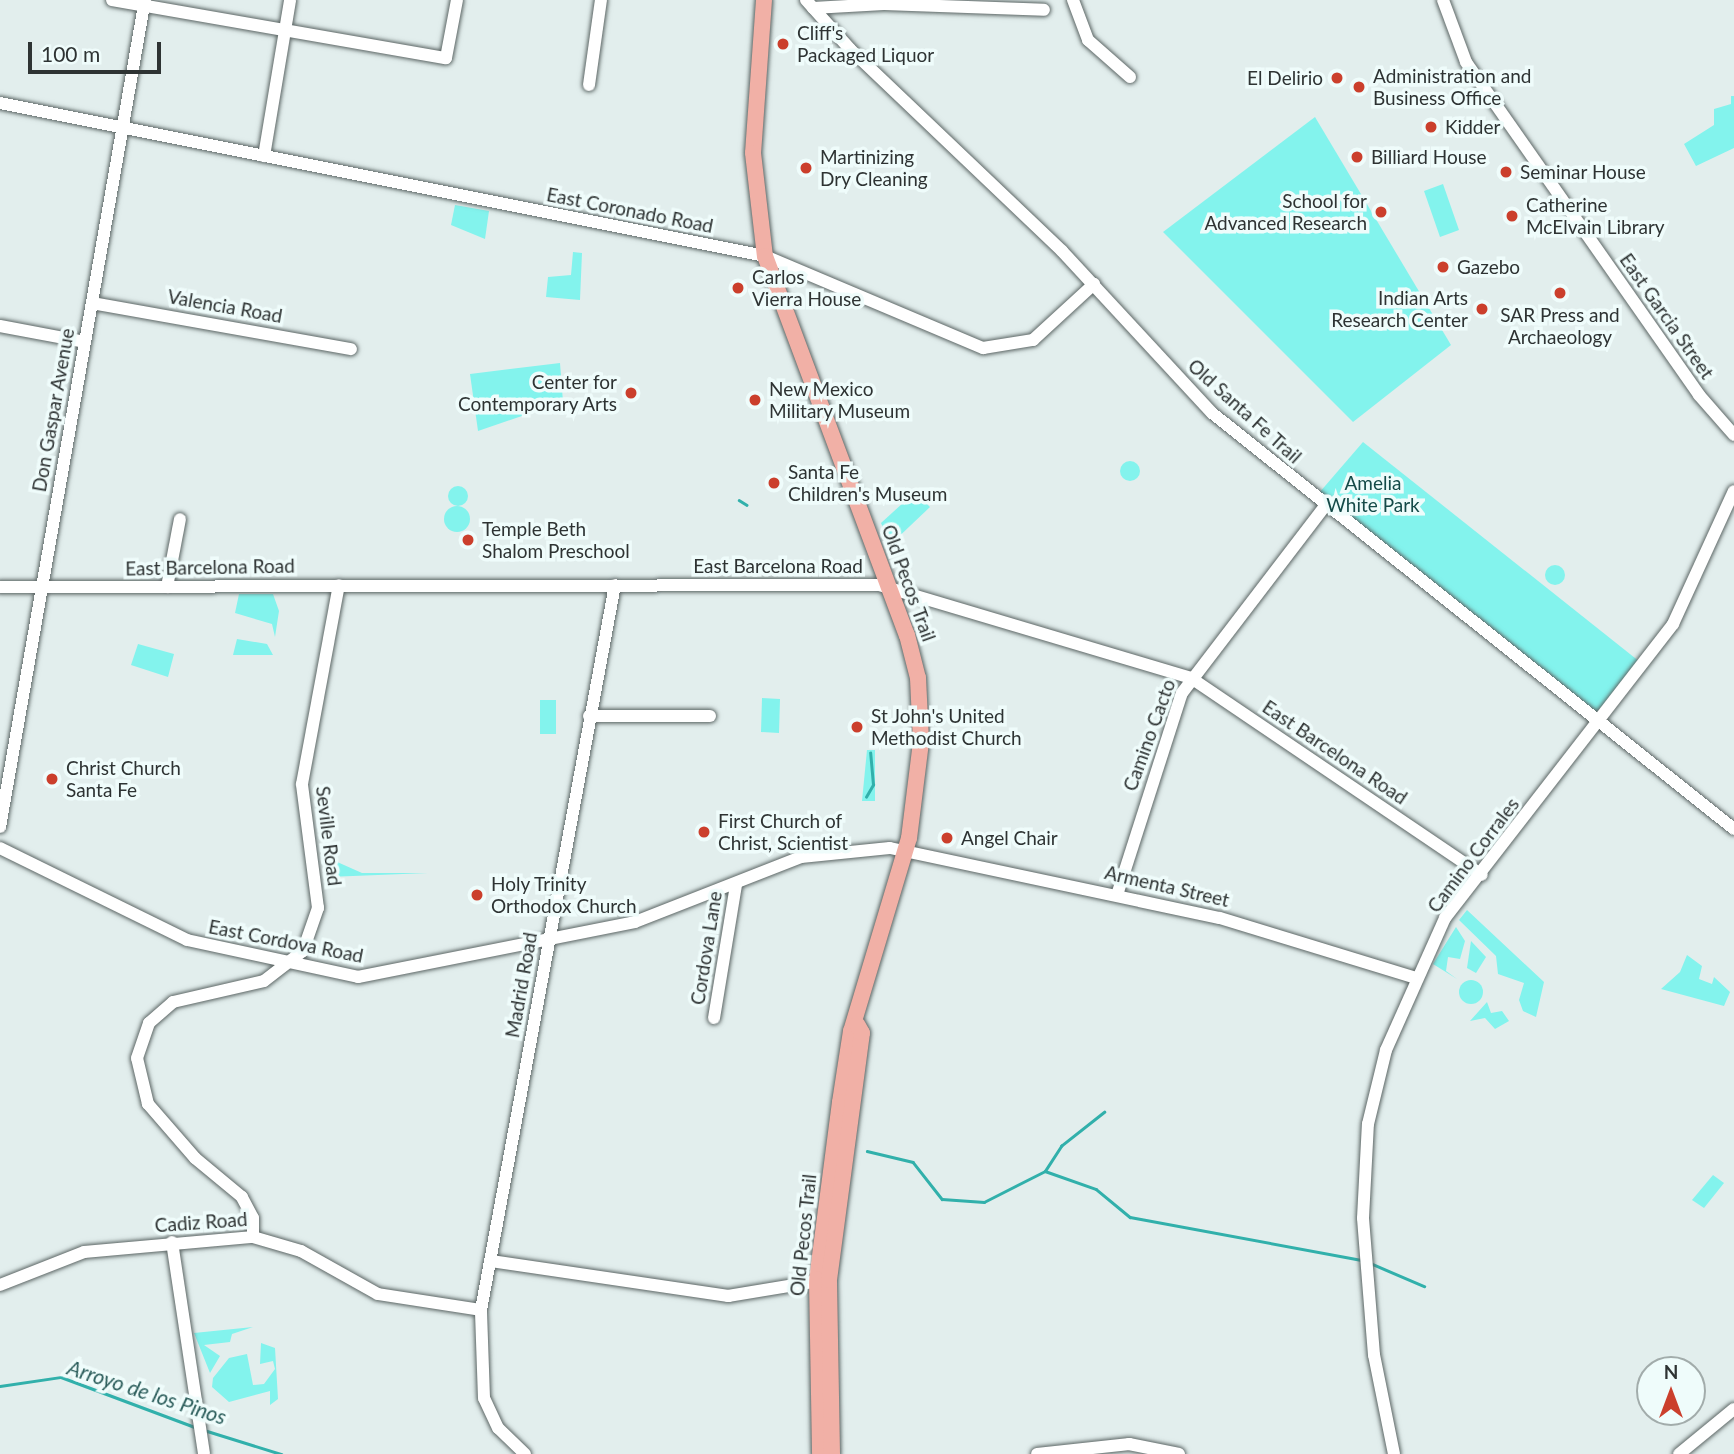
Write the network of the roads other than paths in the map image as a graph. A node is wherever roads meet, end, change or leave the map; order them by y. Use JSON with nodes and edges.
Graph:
{"nodes":[{"id":1,"x":112,"y":0,"type":"edge"},
{"id":2,"x":290,"y":0,"type":"edge"},
{"id":3,"x":457,"y":0,"type":"edge"},
{"id":4,"x":601,"y":0,"type":"edge"},
{"id":5,"x":764,"y":0,"type":"edge"},
{"id":6,"x":1073,"y":0,"type":"edge"},
{"id":7,"x":1443,"y":0,"type":"edge"},
{"id":8,"x":144,"y":3,"type":"edge"},
{"id":9,"x":809,"y":4,"type":"edge"},
{"id":10,"x":1044,"y":10,"type":"dead end"},
{"id":11,"x":285,"y":30,"type":"junction"},
{"id":12,"x":1130,"y":77,"type":"dead end"},
{"id":13,"x":589,"y":85,"type":"dead end"},
{"id":14,"x":0,"y":103,"type":"edge"},
{"id":15,"x":124,"y":127,"type":"junction"},
{"id":16,"x":264,"y":156,"type":"junction"},
{"id":17,"x":765,"y":256,"type":"junction"},
{"id":18,"x":1094,"y":284,"type":"junction"},
{"id":19,"x":92,"y":303,"type":"junction"},
{"id":20,"x":0,"y":326,"type":"edge"},
{"id":21,"x":85,"y":342,"type":"junction"},
{"id":22,"x":351,"y":349,"type":"dead end"},
{"id":23,"x":1734,"y":435,"type":"edge"},
{"id":24,"x":1734,"y":491,"type":"edge"},
{"id":25,"x":1325,"y":506,"type":"junction"},
{"id":26,"x":180,"y":519,"type":"dead end"},
{"id":27,"x":339,"y":584,"type":"junction"},
{"id":28,"x":615,"y":585,"type":"junction"},
{"id":29,"x":41,"y":586,"type":"junction"},
{"id":30,"x":0,"y":587,"type":"edge"},
{"id":31,"x":167,"y":587,"type":"junction"},
{"id":32,"x":890,"y":588,"type":"junction"},
{"id":33,"x":1191,"y":678,"type":"junction"},
{"id":34,"x":589,"y":716,"type":"junction"},
{"id":35,"x":710,"y":716,"type":"dead end"},
{"id":36,"x":1600,"y":722,"type":"junction"},
{"id":37,"x":0,"y":827,"type":"edge"},
{"id":38,"x":1734,"y":829,"type":"edge"},
{"id":39,"x":0,"y":848,"type":"edge"},
{"id":40,"x":905,"y":849,"type":"junction"},
{"id":41,"x":1482,"y":874,"type":"junction"},
{"id":42,"x":736,"y":885,"type":"junction"},
{"id":43,"x":1117,"y":895,"type":"junction"},
{"id":44,"x":549,"y":939,"type":"junction"},
{"id":45,"x":291,"y":964,"type":"junction"},
{"id":46,"x":1416,"y":978,"type":"junction"},
{"id":47,"x":714,"y":1018,"type":"dead end"},
{"id":48,"x":253,"y":1237,"type":"junction"},
{"id":49,"x":172,"y":1242,"type":"junction"},
{"id":50,"x":491,"y":1261,"type":"junction"},
{"id":51,"x":823,"y":1280,"type":"junction"},
{"id":52,"x":0,"y":1285,"type":"edge"},
{"id":53,"x":481,"y":1310,"type":"junction"},
{"id":54,"x":1734,"y":1409,"type":"edge"},
{"id":55,"x":203,"y":1451,"type":"edge"},
{"id":56,"x":189,"y":1454,"type":"edge"},
{"id":57,"x":524,"y":1454,"type":"edge"},
{"id":58,"x":820,"y":1454,"type":"edge"},
{"id":59,"x":832,"y":1454,"type":"edge"},
{"id":60,"x":1037,"y":1454,"type":"edge"},
{"id":61,"x":1179,"y":1454,"type":"edge"},
{"id":62,"x":1394,"y":1454,"type":"edge"},
{"id":63,"x":1679,"y":1454,"type":"edge"}],
"edges":[{"from":1,"to":8,"type":"street"},
{"from":2,"to":11,"type":"street"},
{"from":3,"to":11,"type":"street"},
{"from":4,"to":13,"type":"street"},
{"from":5,"to":17,"type":"main road","name":"Old Pecos Trail"},
{"from":6,"to":12,"type":"street"},
{"from":7,"to":23,"type":"street","name":"East Garcia Street"},
{"from":8,"to":11,"type":"street"},
{"from":8,"to":15,"type":"street","name":"Don Gaspar Avenue"},
{"from":9,"to":10,"type":"street"},
{"from":9,"to":18,"type":"street","name":"Old Santa Fe Trail"},
{"from":11,"to":16,"type":"street"},
{"from":14,"to":15,"type":"street","name":"East Coronado Road"},
{"from":15,"to":16,"type":"street","name":"East Coronado Road"},
{"from":15,"to":19,"type":"street","name":"Don Gaspar Avenue"},
{"from":16,"to":17,"type":"street","name":"East Coronado Road"},
{"from":17,"to":18,"type":"street","name":"East Coronado Road"},
{"from":17,"to":32,"type":"main road","name":"Old Pecos Trail"},
{"from":18,"to":25,"type":"street","name":"Old Santa Fe Trail"},
{"from":19,"to":21,"type":"street","name":"Don Gaspar Avenue"},
{"from":19,"to":22,"type":"street","name":"Valencia Road"},
{"from":20,"to":21,"type":"street"},
{"from":21,"to":29,"type":"street","name":"Don Gaspar Avenue"},
{"from":24,"to":36,"type":"street","name":"Camino Corrales"},
{"from":25,"to":33,"type":"street","name":"Camino Cacto"},
{"from":25,"to":36,"type":"street","name":"Old Santa Fe Trail"},
{"from":26,"to":31,"type":"street"},
{"from":27,"to":28,"type":"street","name":"East Barcelona Road"},
{"from":27,"to":31,"type":"street","name":"East Barcelona Road"},
{"from":27,"to":45,"type":"street","name":"Seville Road"},
{"from":28,"to":32,"type":"street","name":"East Barcelona Road"},
{"from":28,"to":34,"type":"street","name":"Madrid Road"},
{"from":29,"to":30,"type":"street","name":"East Barcelona Road"},
{"from":29,"to":31,"type":"street","name":"East Barcelona Road"},
{"from":29,"to":37,"type":"street","name":"Don Gaspar Avenue"},
{"from":32,"to":33,"type":"street","name":"East Barcelona Road"},
{"from":32,"to":40,"type":"main road","name":"Old Pecos Trail"},
{"from":33,"to":41,"type":"street","name":"East Barcelona Road"},
{"from":33,"to":43,"type":"street","name":"Camino Cacto"},
{"from":34,"to":35,"type":"street"},
{"from":34,"to":44,"type":"street","name":"Madrid Road"},
{"from":36,"to":38,"type":"street","name":"Old Santa Fe Trail"},
{"from":36,"to":41,"type":"street","name":"Camino Corrales"},
{"from":39,"to":45,"type":"street","name":"East Cordova Road"},
{"from":40,"to":42,"type":"street","name":"East Cordova Road"},
{"from":40,"to":43,"type":"street","name":"Armenta Street"},
{"from":40,"to":51,"type":"main road","name":"Old Pecos Trail"},
{"from":41,"to":46,"type":"street","name":"Camino Corrales"},
{"from":42,"to":44,"type":"street","name":"East Cordova Road"},
{"from":42,"to":47,"type":"street","name":"Cordova Lane"},
{"from":43,"to":46,"type":"street","name":"Armenta Street"},
{"from":44,"to":45,"type":"street","name":"East Cordova Road"},
{"from":44,"to":50,"type":"street","name":"Madrid Road"},
{"from":45,"to":48,"type":"street","name":"Seville Road"},
{"from":46,"to":62,"type":"street","name":"Camino Corrales"},
{"from":48,"to":49,"type":"street","name":"Cadiz Road"},
{"from":48,"to":53,"type":"street","name":"Cadiz Road"},
{"from":49,"to":52,"type":"street","name":"Cadiz Road"},
{"from":49,"to":55,"type":"street"},
{"from":50,"to":51,"type":"street"},
{"from":50,"to":53,"type":"street","name":"Madrid Road"},
{"from":51,"to":58,"type":"main road","name":"Old Pecos Trail"},
{"from":51,"to":59,"type":"main road","name":"Old Pecos Trail"},
{"from":53,"to":57,"type":"street","name":"Madrid Road"},
{"from":54,"to":63,"type":"street"},
{"from":55,"to":56,"type":"street"},
{"from":60,"to":61,"type":"street"}]}
